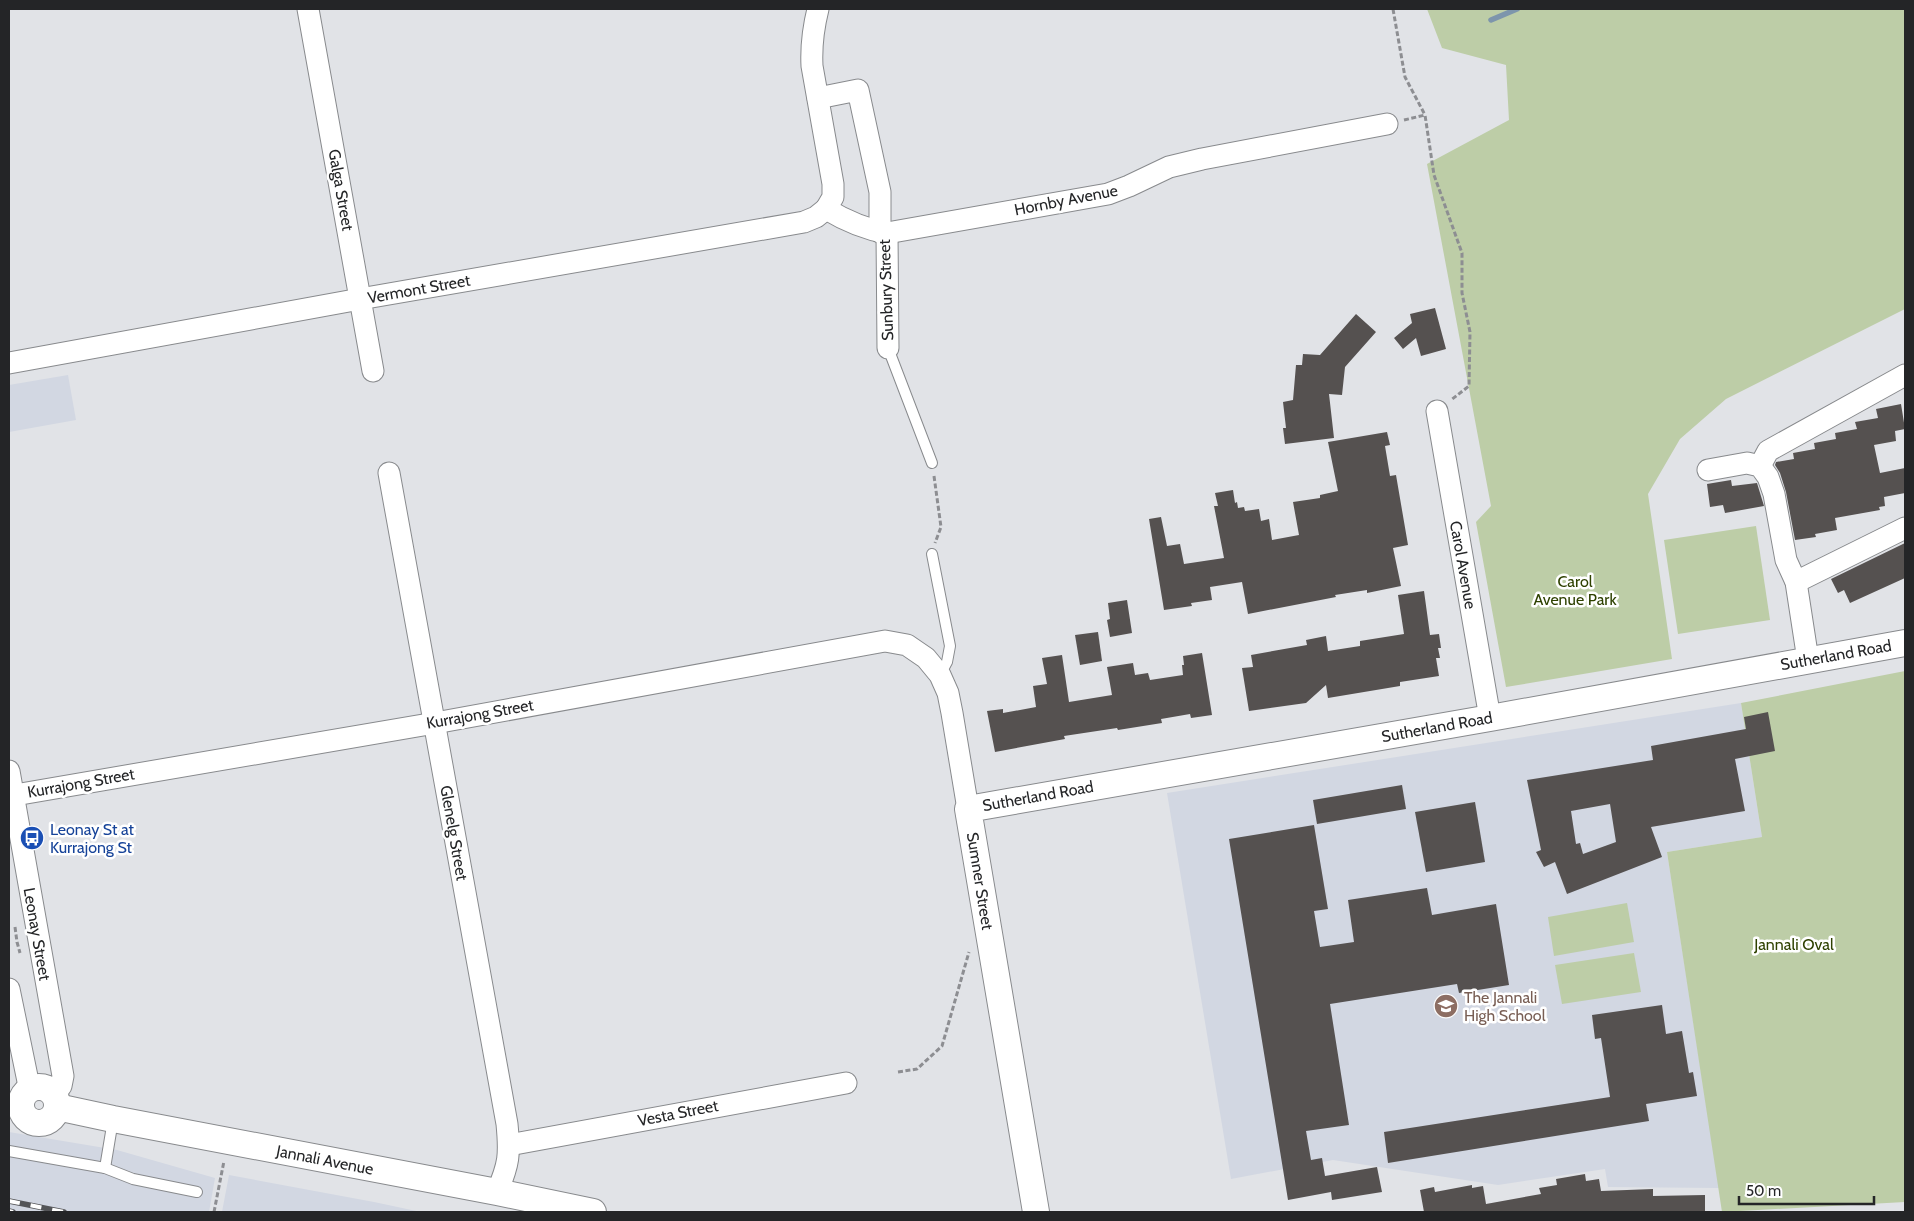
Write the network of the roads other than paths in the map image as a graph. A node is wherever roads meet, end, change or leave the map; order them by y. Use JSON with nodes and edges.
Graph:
{"nodes":[{"id":1,"x":308,"y":9,"type":"edge"},
{"id":2,"x":818,"y":9,"type":"edge"},
{"id":3,"x":818,"y":98,"type":"junction"},
{"id":4,"x":1387,"y":124,"type":"road end"},
{"id":5,"x":826,"y":209,"type":"junction"},
{"id":6,"x":884,"y":232,"type":"junction"},
{"id":7,"x":360,"y":299,"type":"junction"},
{"id":8,"x":888,"y":348,"type":"joint"},
{"id":9,"x":9,"y":362,"type":"edge"},
{"id":10,"x":373,"y":371,"type":"dead end"},
{"id":11,"x":1905,"y":376,"type":"edge"},
{"id":12,"x":1437,"y":411,"type":"road end"},
{"id":13,"x":932,"y":463,"type":"road end"},
{"id":14,"x":1760,"y":466,"type":"junction"},
{"id":15,"x":1708,"y":470,"type":"dead end"},
{"id":16,"x":390,"y":473,"type":"dead end"},
{"id":17,"x":1905,"y":528,"type":"edge"},
{"id":18,"x":932,"y":554,"type":"road end"},
{"id":19,"x":1796,"y":582,"type":"junction"},
{"id":20,"x":1905,"y":643,"type":"edge"},
{"id":21,"x":1808,"y":660,"type":"junction"},
{"id":22,"x":940,"y":675,"type":"junction"},
{"id":23,"x":1490,"y":718,"type":"junction"},
{"id":24,"x":435,"y":723,"type":"junction"},
{"id":25,"x":9,"y":771,"type":"edge"},
{"id":26,"x":11,"y":795,"type":"edge"},
{"id":27,"x":968,"y":809,"type":"junction"},
{"id":28,"x":9,"y":990,"type":"edge"},
{"id":29,"x":846,"y":1083,"type":"dead end"},
{"id":30,"x":34,"y":1097,"type":"edge"},
{"id":31,"x":114,"y":1119,"type":"junction"},
{"id":32,"x":509,"y":1145,"type":"junction"},
{"id":33,"x":9,"y":1151,"type":"edge"},
{"id":34,"x":104,"y":1168,"type":"junction"},
{"id":35,"x":197,"y":1192,"type":"dead end"},
{"id":36,"x":497,"y":1192,"type":"junction"},
{"id":37,"x":593,"y":1212,"type":"edge"},
{"id":38,"x":1036,"y":1212,"type":"edge"}],
"edges":[{"from":1,"to":7,"type":"street","name":"Galga Street"},
{"from":2,"to":3,"type":"street"},
{"from":3,"to":5,"type":"street"},
{"from":3,"to":6,"type":"street","name":"Sunbury Street"},
{"from":4,"to":6,"type":"street","name":"Hornby Avenue"},
{"from":5,"to":6,"type":"street","name":"Sunbury Street"},
{"from":5,"to":7,"type":"street","name":"Vermont Street"},
{"from":6,"to":8,"type":"street","name":"Sunbury Street"},
{"from":7,"to":9,"type":"street","name":"Vermont Street"},
{"from":7,"to":10,"type":"street","name":"Galga Street"},
{"from":8,"to":13,"type":"lane","name":"Sunbury Street"},
{"from":11,"to":14,"type":"street"},
{"from":12,"to":23,"type":"street","name":"Carol Avenue"},
{"from":14,"to":15,"type":"street"},
{"from":14,"to":19,"type":"street"},
{"from":16,"to":24,"type":"street","name":"Glenelg Street"},
{"from":17,"to":19,"type":"street"},
{"from":18,"to":22,"type":"lane"},
{"from":19,"to":21,"type":"street"},
{"from":20,"to":21,"type":"street","name":"Sutherland Road"},
{"from":21,"to":23,"type":"street","name":"Sutherland Road"},
{"from":22,"to":24,"type":"street","name":"Kurrajong Street"},
{"from":22,"to":27,"type":"street","name":"Sumner Street"},
{"from":23,"to":27,"type":"street","name":"Sutherland Road"},
{"from":24,"to":26,"type":"street","name":"Kurrajong Street"},
{"from":24,"to":32,"type":"street","name":"Glenelg Street"},
{"from":25,"to":26,"type":"street","name":"Leonay Street"},
{"from":26,"to":30,"type":"street","name":"Leonay Street"},
{"from":27,"to":38,"type":"street","name":"Sumner Street"},
{"from":28,"to":30,"type":"street"},
{"from":29,"to":32,"type":"street","name":"Vesta Street"},
{"from":30,"to":31,"type":"street","name":"Jannali Avenue"},
{"from":31,"to":34,"type":"lane"},
{"from":31,"to":36,"type":"street","name":"Jannali Avenue"},
{"from":32,"to":36,"type":"street","name":"Glenelg Street"},
{"from":33,"to":34,"type":"lane"},
{"from":34,"to":35,"type":"lane"},
{"from":36,"to":37,"type":"street","name":"Jannali Avenue"}]}
